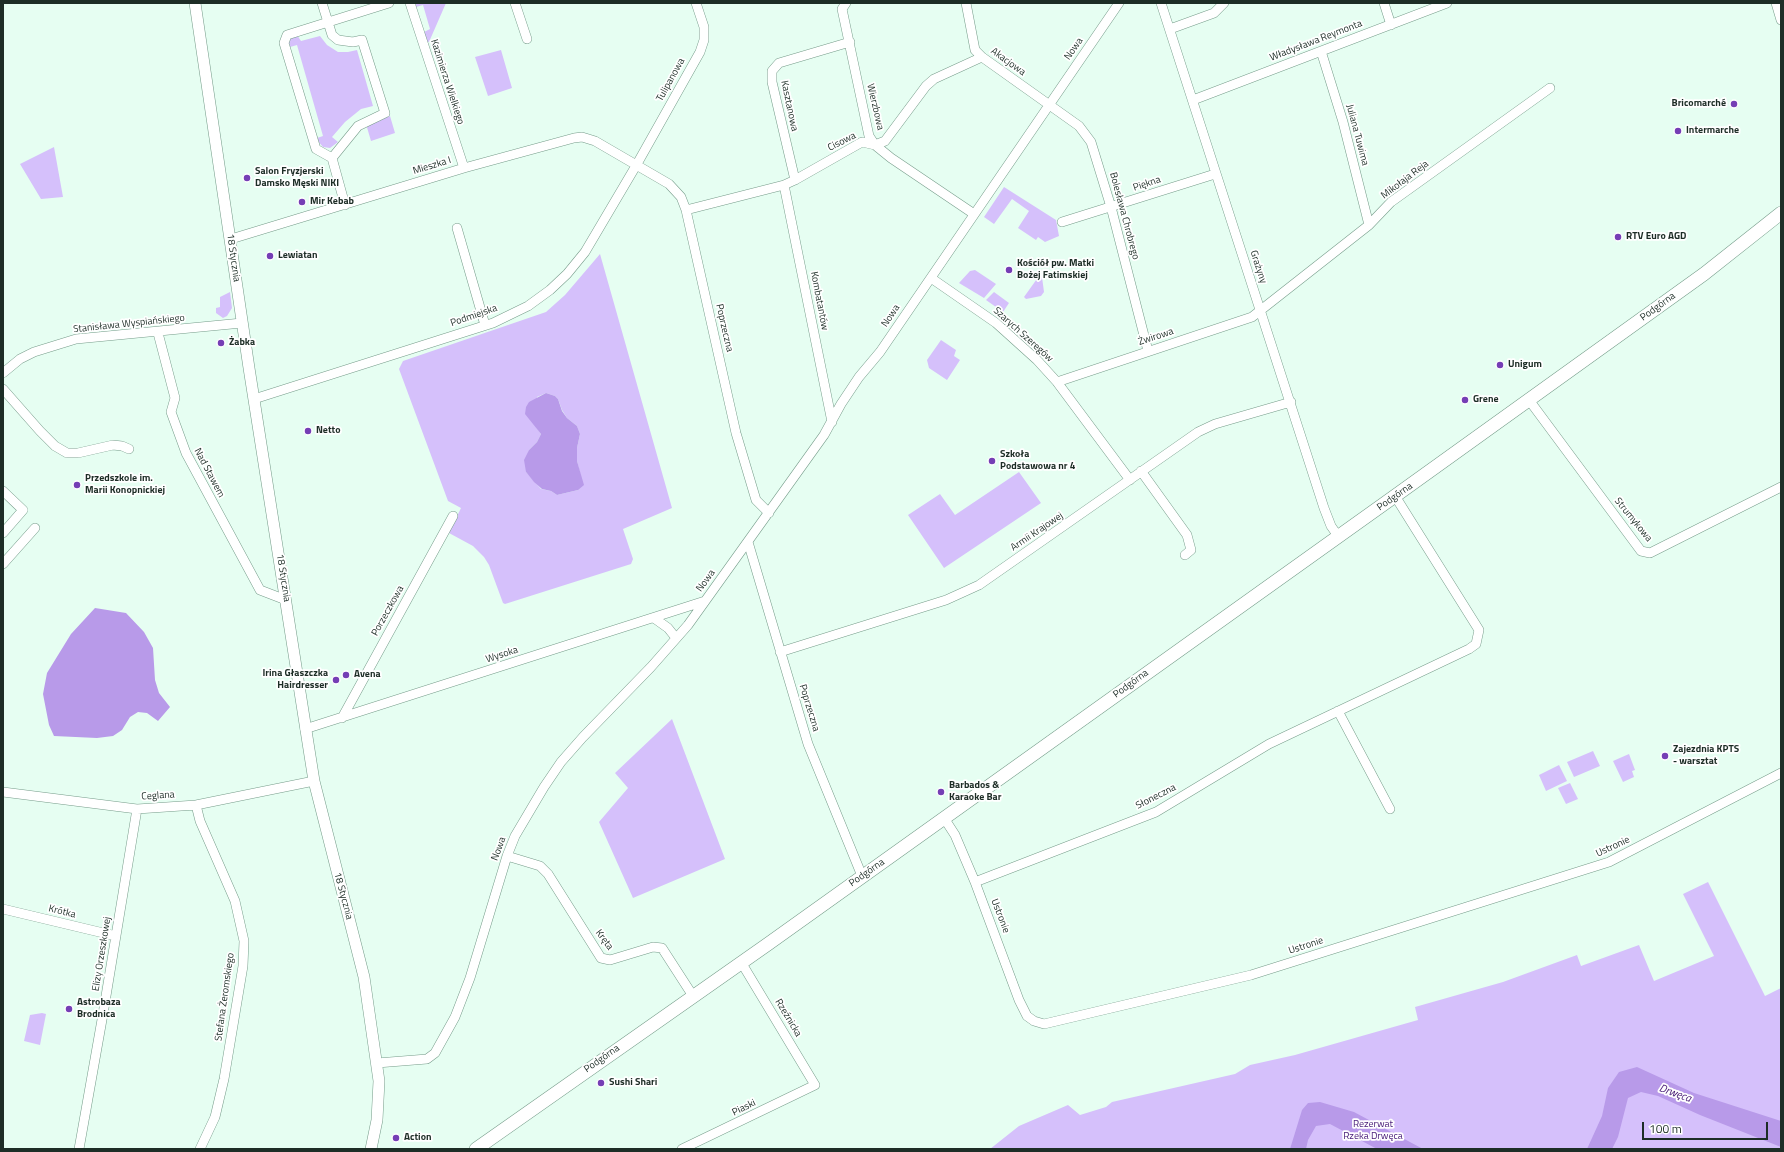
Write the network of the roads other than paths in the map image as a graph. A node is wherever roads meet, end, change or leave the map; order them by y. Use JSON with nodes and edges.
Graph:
{"nodes":[{"id":1,"x":194,"y":3,"type":"edge"},
{"id":2,"x":322,"y":3,"type":"edge"},
{"id":3,"x":390,"y":3,"type":"edge"},
{"id":4,"x":410,"y":3,"type":"edge"},
{"id":5,"x":515,"y":3,"type":"edge"},
{"id":6,"x":696,"y":3,"type":"edge"},
{"id":7,"x":846,"y":3,"type":"edge"},
{"id":8,"x":966,"y":3,"type":"edge"},
{"id":9,"x":1119,"y":3,"type":"edge"},
{"id":10,"x":1161,"y":3,"type":"edge"},
{"id":11,"x":1224,"y":3,"type":"edge"},
{"id":12,"x":1384,"y":3,"type":"edge"},
{"id":13,"x":1447,"y":3,"type":"edge"},
{"id":14,"x":1776,"y":3,"type":"edge"},
{"id":15,"x":1781,"y":20,"type":"edge"},
{"id":16,"x":328,"y":22,"type":"junction"},
{"id":17,"x":1391,"y":25,"type":"junction"},
{"id":18,"x":1170,"y":29,"type":"junction"},
{"id":19,"x":527,"y":39,"type":"dead end"},
{"id":20,"x":850,"y":42,"type":"junction"},
{"id":21,"x":1321,"y":51,"type":"junction"},
{"id":22,"x":982,"y":57,"type":"junction"},
{"id":23,"x":1550,"y":88,"type":"dead end"},
{"id":24,"x":1193,"y":100,"type":"junction"},
{"id":25,"x":1048,"y":105,"type":"junction"},
{"id":26,"x":875,"y":145,"type":"junction"},
{"id":27,"x":332,"y":158,"type":"junction"},
{"id":28,"x":637,"y":164,"type":"junction"},
{"id":29,"x":464,"y":168,"type":"junction"},
{"id":30,"x":1215,"y":174,"type":"junction"},
{"id":31,"x":795,"y":180,"type":"junction"},
{"id":32,"x":784,"y":185,"type":"junction"},
{"id":33,"x":345,"y":204,"type":"junction"},
{"id":34,"x":1111,"y":207,"type":"junction"},
{"id":35,"x":686,"y":210,"type":"junction"},
{"id":36,"x":1781,"y":213,"type":"edge"},
{"id":37,"x":974,"y":214,"type":"junction"},
{"id":38,"x":1062,"y":222,"type":"dead end"},
{"id":39,"x":1369,"y":225,"type":"junction"},
{"id":40,"x":457,"y":228,"type":"dead end"},
{"id":41,"x":231,"y":239,"type":"junction"},
{"id":42,"x":931,"y":278,"type":"junction"},
{"id":43,"x":1261,"y":311,"type":"junction"},
{"id":44,"x":242,"y":323,"type":"junction"},
{"id":45,"x":485,"y":326,"type":"junction"},
{"id":46,"x":158,"y":333,"type":"junction"},
{"id":47,"x":1148,"y":351,"type":"junction"},
{"id":48,"x":3,"y":373,"type":"edge"},
{"id":49,"x":1057,"y":382,"type":"junction"},
{"id":50,"x":3,"y":389,"type":"edge"},
{"id":51,"x":254,"y":398,"type":"junction"},
{"id":52,"x":1529,"y":400,"type":"junction"},
{"id":53,"x":1291,"y":402,"type":"junction"},
{"id":54,"x":832,"y":422,"type":"junction"},
{"id":55,"x":129,"y":449,"type":"dead end"},
{"id":56,"x":1141,"y":471,"type":"junction"},
{"id":57,"x":1130,"y":480,"type":"junction"},
{"id":58,"x":1781,"y":487,"type":"edge"},
{"id":59,"x":3,"y":491,"type":"edge"},
{"id":60,"x":1395,"y":496,"type":"junction"},
{"id":61,"x":769,"y":513,"type":"junction"},
{"id":62,"x":453,"y":516,"type":"dead end"},
{"id":63,"x":35,"y":528,"type":"dead end"},
{"id":64,"x":3,"y":533,"type":"edge"},
{"id":65,"x":1338,"y":536,"type":"junction"},
{"id":66,"x":748,"y":542,"type":"junction"},
{"id":67,"x":1185,"y":555,"type":"dead end"},
{"id":68,"x":3,"y":564,"type":"edge"},
{"id":69,"x":286,"y":600,"type":"junction"},
{"id":70,"x":705,"y":601,"type":"junction"},
{"id":71,"x":654,"y":618,"type":"junction"},
{"id":72,"x":676,"y":638,"type":"junction"},
{"id":73,"x":780,"y":652,"type":"junction"},
{"id":74,"x":1338,"y":711,"type":"junction"},
{"id":75,"x":342,"y":718,"type":"junction"},
{"id":76,"x":305,"y":729,"type":"junction"},
{"id":77,"x":1781,"y":773,"type":"edge"},
{"id":78,"x":314,"y":781,"type":"junction"},
{"id":79,"x":3,"y":792,"type":"edge"},
{"id":80,"x":196,"y":805,"type":"junction"},
{"id":81,"x":137,"y":809,"type":"junction"},
{"id":82,"x":1390,"y":809,"type":"dead end"},
{"id":83,"x":944,"y":818,"type":"junction"},
{"id":84,"x":507,"y":856,"type":"junction"},
{"id":85,"x":862,"y":876,"type":"junction"},
{"id":86,"x":975,"y":882,"type":"junction"},
{"id":87,"x":3,"y":909,"type":"edge"},
{"id":88,"x":116,"y":936,"type":"junction"},
{"id":89,"x":741,"y":962,"type":"junction"},
{"id":90,"x":693,"y":996,"type":"junction"},
{"id":91,"x":377,"y":1063,"type":"junction"},
{"id":92,"x":816,"y":1085,"type":"joint"},
{"id":93,"x":692,"y":1147,"type":"edge"},
{"id":94,"x":79,"y":1149,"type":"edge"},
{"id":95,"x":200,"y":1149,"type":"edge"},
{"id":96,"x":371,"y":1149,"type":"edge"},
{"id":97,"x":476,"y":1149,"type":"edge"},
{"id":98,"x":682,"y":1149,"type":"edge"}],
"edges":[{"from":1,"to":41,"type":"street","name":"18 Stycznia"},
{"from":2,"to":16,"type":"street"},
{"from":3,"to":16,"type":"street"},
{"from":4,"to":29,"type":"street","name":"Kazimierza Wielkiego"},
{"from":5,"to":19,"type":"street"},
{"from":6,"to":28,"type":"street","name":"Tulipanowa"},
{"from":7,"to":20,"type":"street","name":"Wierzbowa"},
{"from":8,"to":22,"type":"street","name":"Akacjowa"},
{"from":9,"to":25,"type":"street","name":"Nowa"},
{"from":10,"to":18,"type":"street","name":"Grażyny"},
{"from":11,"to":18,"type":"street"},
{"from":12,"to":17,"type":"street"},
{"from":13,"to":17,"type":"street","name":"Władysława Reymonta"},
{"from":14,"to":15,"type":"street"},
{"from":16,"to":27,"type":"street"},
{"from":16,"to":27,"type":"street"},
{"from":17,"to":21,"type":"street","name":"Władysława Reymonta"},
{"from":18,"to":24,"type":"street","name":"Grażyny"},
{"from":20,"to":26,"type":"street","name":"Wierzbowa"},
{"from":20,"to":31,"type":"street","name":"Kasztanowa"},
{"from":21,"to":24,"type":"street","name":"Władysława Reymonta"},
{"from":21,"to":39,"type":"street","name":"Juliana Tuwima"},
{"from":22,"to":25,"type":"street","name":"Akacjowa"},
{"from":22,"to":26,"type":"street"},
{"from":23,"to":39,"type":"street","name":"Mikołaja Reja"},
{"from":24,"to":30,"type":"street","name":"Grażyny"},
{"from":25,"to":34,"type":"street","name":"Bolesława Chrobrego"},
{"from":25,"to":37,"type":"street","name":"Nowa"},
{"from":26,"to":31,"type":"street","name":"Cisowa"},
{"from":26,"to":37,"type":"street","name":"Wierzbowa"},
{"from":27,"to":33,"type":"street"},
{"from":28,"to":29,"type":"street","name":"Mieszka I"},
{"from":28,"to":35,"type":"street","name":"Poprzeczna"},
{"from":28,"to":45,"type":"street","name":"Podmiejska"},
{"from":29,"to":33,"type":"street","name":"Mieszka I"},
{"from":30,"to":34,"type":"street","name":"Piękna"},
{"from":30,"to":43,"type":"street","name":"Grażyny"},
{"from":31,"to":32,"type":"street","name":"Cisowa"},
{"from":32,"to":35,"type":"street","name":"Cisowa"},
{"from":32,"to":54,"type":"street","name":"Kombatantów"},
{"from":33,"to":41,"type":"street","name":"Mieszka I"},
{"from":34,"to":38,"type":"street","name":"Piękna"},
{"from":34,"to":47,"type":"street","name":"Bolesława Chrobrego"},
{"from":35,"to":61,"type":"street","name":"Poprzeczna"},
{"from":36,"to":52,"type":"main road","name":"Podgórna"},
{"from":37,"to":42,"type":"street","name":"Nowa"},
{"from":39,"to":43,"type":"street","name":"Mikołaja Reja"},
{"from":40,"to":45,"type":"street"},
{"from":41,"to":44,"type":"street","name":"18 Stycznia"},
{"from":42,"to":49,"type":"street","name":"Szarych Szeregów"},
{"from":42,"to":54,"type":"street","name":"Nowa"},
{"from":43,"to":47,"type":"street","name":"Żwirowa"},
{"from":43,"to":53,"type":"street","name":"Grażyny"},
{"from":44,"to":46,"type":"street","name":"Stanisława Wyspiańskiego"},
{"from":44,"to":51,"type":"street","name":"18 Stycznia"},
{"from":45,"to":51,"type":"street","name":"Podmiejska"},
{"from":46,"to":48,"type":"street","name":"Stanisława Wyspiańskiego"},
{"from":46,"to":69,"type":"street","name":"Nad Stawem"},
{"from":47,"to":49,"type":"street","name":"Żwirowa"},
{"from":49,"to":57,"type":"street","name":"Szarych Szeregów"},
{"from":50,"to":55,"type":"street"},
{"from":51,"to":69,"type":"street","name":"18 Stycznia"},
{"from":52,"to":58,"type":"street","name":"Strumykowa"},
{"from":52,"to":60,"type":"main road","name":"Podgórna"},
{"from":53,"to":56,"type":"street","name":"Armii Krajowej"},
{"from":53,"to":65,"type":"street","name":"Grażyny"},
{"from":54,"to":61,"type":"street","name":"Nowa"},
{"from":56,"to":57,"type":"street","name":"Armii Krajowej"},
{"from":56,"to":67,"type":"street"},
{"from":57,"to":73,"type":"street","name":"Armii Krajowej"},
{"from":59,"to":64,"type":"street"},
{"from":60,"to":65,"type":"main road","name":"Podgórna"},
{"from":60,"to":74,"type":"street","name":"Słoneczna"},
{"from":61,"to":66,"type":"street","name":"Nowa"},
{"from":62,"to":75,"type":"street","name":"Porzeczkowa"},
{"from":63,"to":68,"type":"street"},
{"from":65,"to":83,"type":"main road","name":"Podgórna"},
{"from":66,"to":70,"type":"street","name":"Nowa"},
{"from":66,"to":73,"type":"street","name":"Poprzeczna"},
{"from":69,"to":76,"type":"street","name":"18 Stycznia"},
{"from":70,"to":71,"type":"street","name":"Wysoka"},
{"from":70,"to":72,"type":"street","name":"Nowa"},
{"from":71,"to":72,"type":"street"},
{"from":71,"to":75,"type":"street","name":"Wysoka"},
{"from":72,"to":84,"type":"street","name":"Nowa"},
{"from":73,"to":85,"type":"street","name":"Poprzeczna"},
{"from":74,"to":82,"type":"street"},
{"from":74,"to":86,"type":"street","name":"Słoneczna"},
{"from":75,"to":76,"type":"street","name":"Wysoka"},
{"from":76,"to":78,"type":"street","name":"18 Stycznia"},
{"from":77,"to":86,"type":"street","name":"Ustronie"},
{"from":78,"to":80,"type":"street","name":"Ceglana"},
{"from":78,"to":91,"type":"street","name":"18 Stycznia"},
{"from":79,"to":81,"type":"street","name":"Ceglana"},
{"from":80,"to":81,"type":"street","name":"Ceglana"},
{"from":80,"to":95,"type":"street","name":"Stefana Żeromskiego"},
{"from":81,"to":88,"type":"street","name":"Elizy Orzeszkowej"},
{"from":83,"to":85,"type":"main road","name":"Podgórna"},
{"from":83,"to":86,"type":"street","name":"Ustronie"},
{"from":84,"to":90,"type":"street","name":"Kręta"},
{"from":84,"to":91,"type":"street","name":"Nowa"},
{"from":85,"to":89,"type":"main road","name":"Podgórna"},
{"from":87,"to":88,"type":"street","name":"Krótka"},
{"from":88,"to":94,"type":"street","name":"Elizy Orzeszkowej"},
{"from":89,"to":90,"type":"main road","name":"Podgórna"},
{"from":89,"to":92,"type":"street","name":"Rzeźnicka"},
{"from":90,"to":97,"type":"main road","name":"Podgórna"},
{"from":91,"to":96,"type":"street","name":"18 Stycznia"},
{"from":92,"to":93,"type":"street","name":"Piaski"},
{"from":93,"to":98,"type":"street","name":"Piaski"}]}
